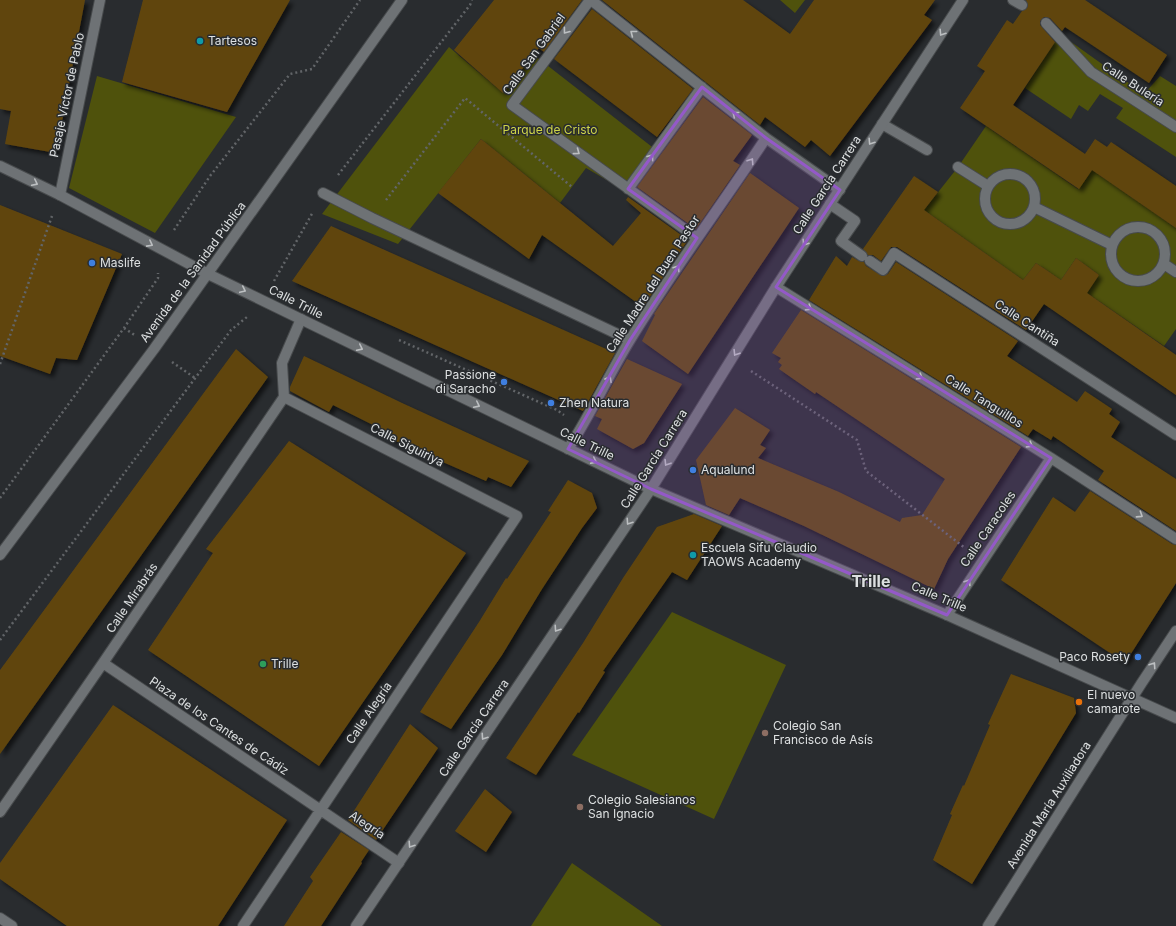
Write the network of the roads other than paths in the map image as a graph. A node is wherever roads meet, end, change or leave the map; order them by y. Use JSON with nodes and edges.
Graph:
{"nodes":[{"id":1,"x":100,"y":0,"type":"edge"},
{"id":2,"x":402,"y":0,"type":"edge"},
{"id":3,"x":591,"y":0,"type":"edge"},
{"id":4,"x":963,"y":0,"type":"edge"},
{"id":5,"x":1046,"y":23,"type":"dead end"},
{"id":6,"x":702,"y":87,"type":"junction"},
{"id":7,"x":882,"y":124,"type":"junction"},
{"id":8,"x":1176,"y":127,"type":"edge"},
{"id":9,"x":766,"y":138,"type":"junction"},
{"id":10,"x":926,"y":150,"type":"dead end"},
{"id":11,"x":0,"y":166,"type":"edge"},
{"id":12,"x":958,"y":168,"type":"dead end"},
{"id":13,"x":988,"y":186,"type":"junction"},
{"id":14,"x":628,"y":189,"type":"junction"},
{"id":15,"x":840,"y":190,"type":"junction"},
{"id":16,"x":323,"y":193,"type":"road end"},
{"id":17,"x":60,"y":195,"type":"junction"},
{"id":18,"x":830,"y":204,"type":"junction"},
{"id":19,"x":1034,"y":207,"type":"junction"},
{"id":20,"x":697,"y":238,"type":"junction"},
{"id":21,"x":1112,"y":245,"type":"junction"},
{"id":22,"x":1164,"y":264,"type":"junction"},
{"id":23,"x":1176,"y":272,"type":"edge"},
{"id":24,"x":208,"y":274,"type":"junction"},
{"id":25,"x":776,"y":287,"type":"junction"},
{"id":26,"x":301,"y":319,"type":"junction"},
{"id":27,"x":630,"y":340,"type":"junction"},
{"id":28,"x":284,"y":397,"type":"junction"},
{"id":29,"x":1176,"y":435,"type":"edge"},
{"id":30,"x":568,"y":449,"type":"junction"},
{"id":31,"x":1051,"y":458,"type":"junction"},
{"id":32,"x":651,"y":489,"type":"junction"},
{"id":33,"x":517,"y":516,"type":"joint"},
{"id":34,"x":1176,"y":539,"type":"edge"},
{"id":35,"x":0,"y":555,"type":"edge"},
{"id":36,"x":947,"y":615,"type":"junction"},
{"id":37,"x":1176,"y":631,"type":"edge"},
{"id":38,"x":103,"y":663,"type":"junction"},
{"id":39,"x":1133,"y":698,"type":"junction"},
{"id":40,"x":1176,"y":718,"type":"edge"},
{"id":41,"x":320,"y":810,"type":"junction"},
{"id":42,"x":0,"y":812,"type":"edge"},
{"id":43,"x":399,"y":863,"type":"junction"},
{"id":44,"x":0,"y":918,"type":"edge"},
{"id":45,"x":12,"y":926,"type":"edge"},
{"id":46,"x":243,"y":926,"type":"edge"},
{"id":47,"x":356,"y":926,"type":"edge"},
{"id":48,"x":988,"y":926,"type":"edge"}],
"edges":[{"from":1,"to":17,"type":"street","name":"Pasaje Víctor de Pablo"},
{"from":2,"to":24,"type":"street","name":"Avenida de la Sanidad Pública"},
{"from":6,"to":3,"type":"street","name":"Calle San Gabriel","one_way":true},
{"from":3,"to":14,"type":"street","name":"Calle San Gabriel","one_way":true},
{"from":4,"to":7,"type":"street","name":"Calle García Carrera","one_way":true},
{"from":5,"to":8,"type":"street","name":"Calle Bulería"},
{"from":9,"to":6,"type":"street","name":"Calle San Gabriel","one_way":true},
{"from":14,"to":6,"type":"street","one_way":true},
{"from":7,"to":10,"type":"street"},
{"from":7,"to":15,"type":"street","name":"Calle García Carrera","one_way":true},
{"from":9,"to":15,"type":"street","name":"Calle San Gabriel"},
{"from":20,"to":9,"type":"street","name":"Calle Madre del Buen Pastor","one_way":true},
{"from":11,"to":17,"type":"street","name":"Calle Trille","one_way":true},
{"from":12,"to":13,"type":"street"},
{"from":13,"to":19,"type":"street"},
{"from":13,"to":19,"type":"street"},
{"from":14,"to":20,"type":"street","name":"Calle San Gabriel"},
{"from":15,"to":18,"type":"street","name":"Calle García Carrera"},
{"from":16,"to":27,"type":"street"},
{"from":17,"to":24,"type":"street","name":"Calle Trille","one_way":true},
{"from":18,"to":25,"type":"street","name":"Calle García Carrera","one_way":true},
{"from":18,"to":29,"type":"street","name":"Calle Cantiña"},
{"from":19,"to":21,"type":"street"},
{"from":27,"to":20,"type":"street","name":"Calle Madre del Buen Pastor","one_way":true},
{"from":21,"to":22,"type":"street"},
{"from":21,"to":22,"type":"street"},
{"from":22,"to":23,"type":"street"},
{"from":24,"to":26,"type":"street","name":"Calle Trille","one_way":true},
{"from":24,"to":35,"type":"street","name":"Avenida de la Sanidad Pública"},
{"from":25,"to":31,"type":"street","name":"Calle Tanguillos","one_way":true},
{"from":25,"to":32,"type":"street","name":"Calle García Carrera","one_way":true},
{"from":26,"to":28,"type":"street"},
{"from":26,"to":30,"type":"street","name":"Calle Trille","one_way":true},
{"from":30,"to":27,"type":"street","name":"Calle Madre del Buen Pastor","one_way":true},
{"from":28,"to":33,"type":"street","name":"Calle Siguiriya"},
{"from":28,"to":38,"type":"street","name":"Calle Mirabrás"},
{"from":30,"to":32,"type":"street","name":"Calle Trille","one_way":true},
{"from":31,"to":34,"type":"street","name":"Calle Tanguillos","one_way":true},
{"from":36,"to":31,"type":"street","name":"Calle Caracoles","one_way":true},
{"from":32,"to":36,"type":"street","name":"Calle Trille"},
{"from":32,"to":43,"type":"street","name":"Calle García Carrera","one_way":true},
{"from":33,"to":41,"type":"street","name":"Calle Alegría"},
{"from":36,"to":39,"type":"street","name":"Calle Trille"},
{"from":39,"to":37,"type":"street","name":"Avenida María Auxiliadora","one_way":true},
{"from":38,"to":41,"type":"street","name":"Plaza de los Cantes de Cádiz"},
{"from":38,"to":42,"type":"street","name":"Calle Mirabrás"},
{"from":39,"to":40,"type":"street","name":"Calle Trille"},
{"from":39,"to":48,"type":"street","name":"Avenida María Auxiliadora"},
{"from":41,"to":43,"type":"street","name":"Alegría"},
{"from":41,"to":46,"type":"street","name":"Calle Alegría"},
{"from":43,"to":47,"type":"street","name":"Calle García Carrera"},
{"from":44,"to":45,"type":"street"}]}
